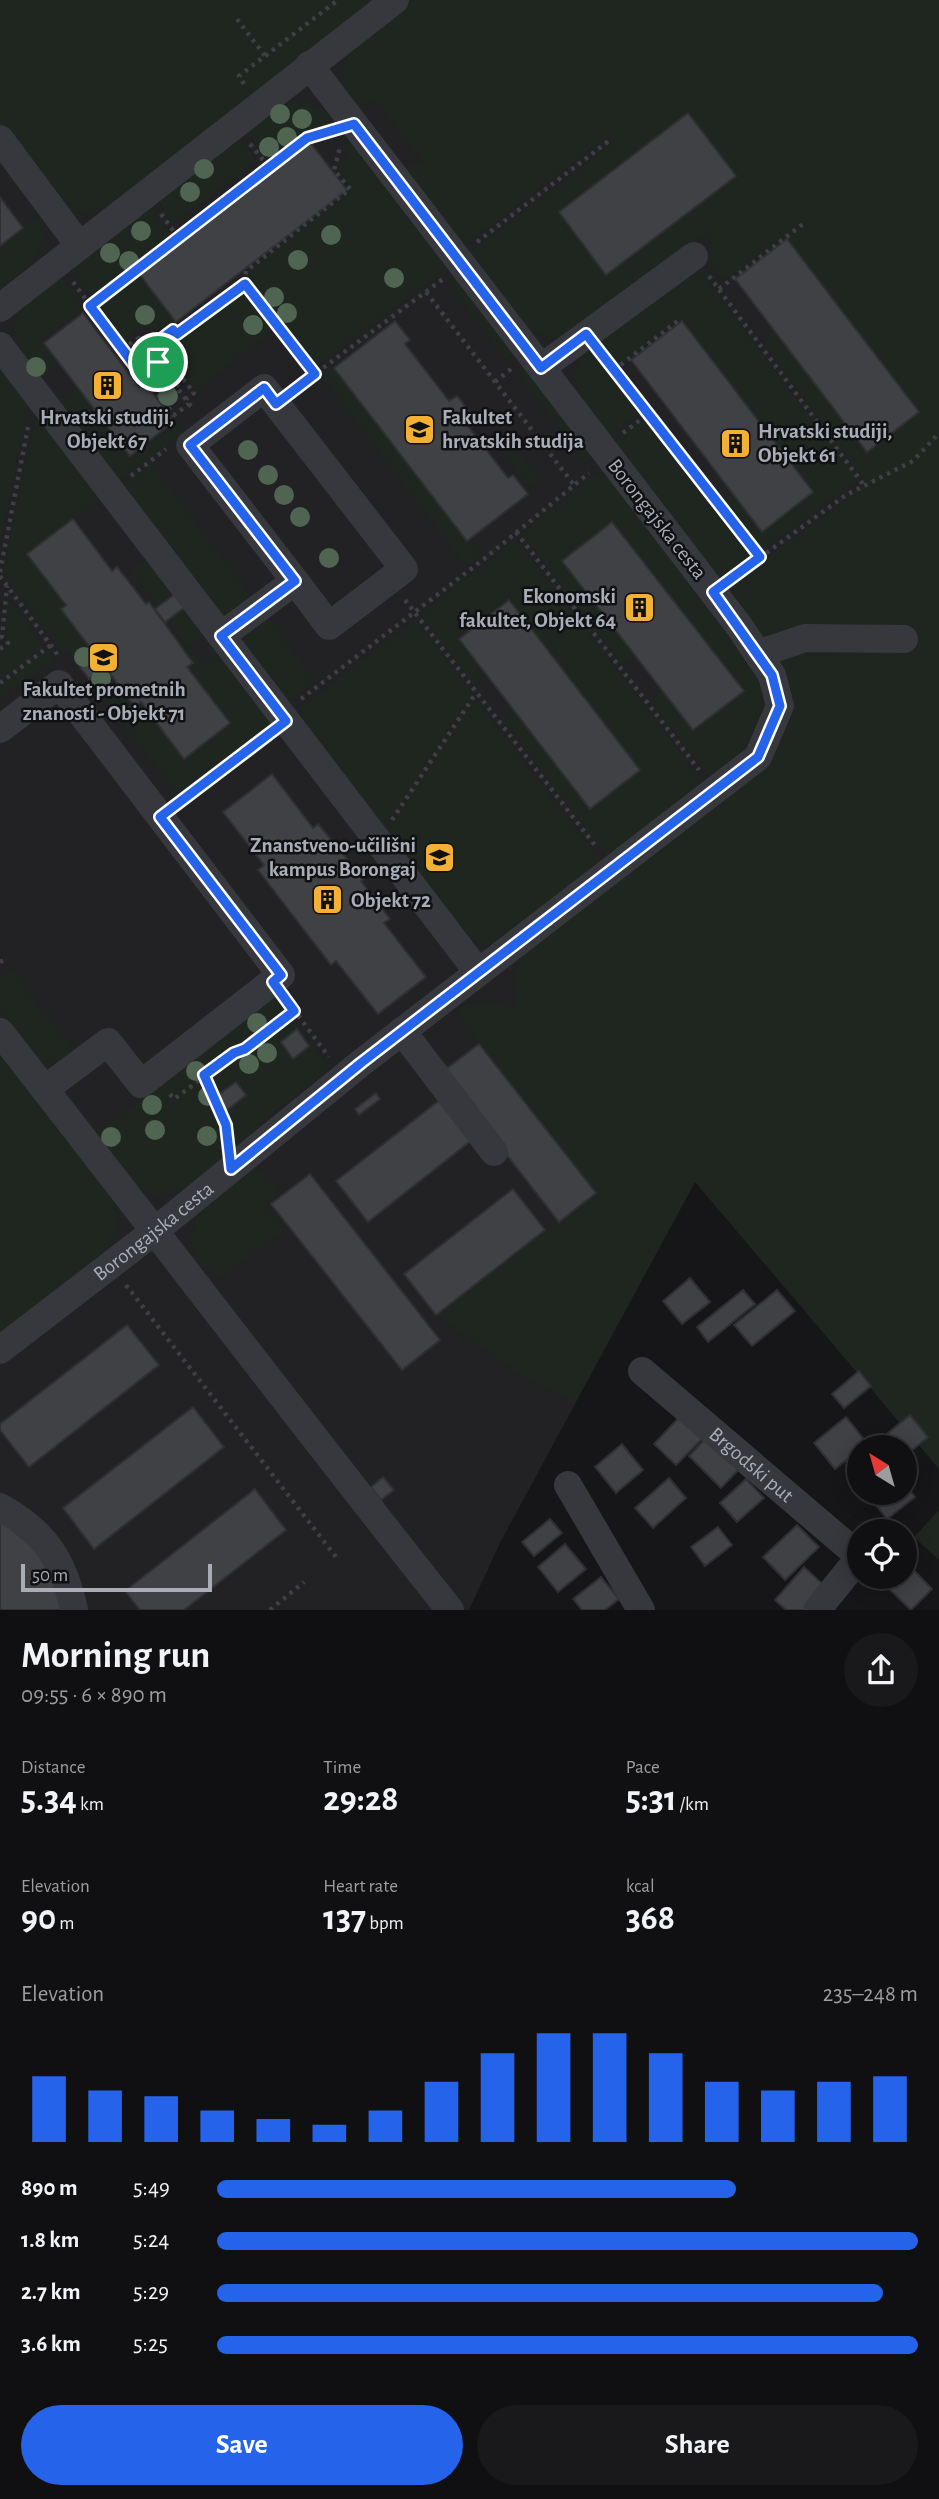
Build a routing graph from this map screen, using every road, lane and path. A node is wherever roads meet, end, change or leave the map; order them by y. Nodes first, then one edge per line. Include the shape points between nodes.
1 (338, 0) edge
2 (395, 0) edge
3 (237, 19) dead end
4 (265, 56) junction
5 (309, 65) junction
6 (259, 105) junction
7 (356, 127) junction
8 (0, 139) edge
9 (610, 140) dead end
10 (803, 224) dead end
11 (69, 254) junction
12 (694, 256) joint
13 (459, 262) junction
14 (245, 284) junction
15 (719, 289) junction
16 (426, 292) junction
17 (90, 306) junction
18 (0, 308) edge
19 (679, 320) dead end
20 (586, 334) junction
21 (0, 346) edge
22 (122, 349) junction
23 (148, 349) junction
24 (158, 362) junction
25 (541, 368) junction
26 (614, 370) junction
27 (142, 374) junction
28 (315, 374) junction
29 (36, 392) junction
30 (276, 404) junction
31 (648, 414) junction
32 (939, 433) edge
33 (621, 435) dead end
34 (172, 444) dead end
35 (594, 469) dead end
36 (863, 484) junction
37 (574, 485) junction
38 (111, 491) junction
39 (516, 532) junction
40 (760, 557) junction
41 (0, 574) edge
42 (389, 580) junction
43 (295, 581) junction
44 (7, 585) junction
45 (713, 592) junction
46 (414, 612) junction
47 (221, 636) junction
48 (904, 639) dead end
49 (51, 645) junction
50 (0, 649) edge
51 (758, 654) junction
52 (0, 683) edge
53 (59, 684) junction
54 (476, 692) junction
55 (284, 718) junction
56 (0, 729) edge
57 (714, 790) junction
58 (160, 817) junction
59 (378, 842) junction
60 (613, 869) junction
61 (6, 959) dead end
62 (0, 962) edge
63 (478, 972) junction
64 (273, 982) junction
65 (294, 1011) junction
66 (402, 1031) junction
67 (0, 1032) edge
68 (336, 1067) dead end
69 (154, 1074) junction
70 (204, 1075) junction
71 (45, 1089) junction
72 (494, 1152) dead end
73 (231, 1169) junction
74 (156, 1230) junction
75 (119, 1276) dead end
76 (0, 1350) edge
77 (642, 1371) dead end
78 (568, 1485) dead end
79 (0, 1507) edge
80 (847, 1547) edge
81 (336, 1557) dead end
82 (847, 1572) edge
83 (304, 1582) dead end
84 (74, 1610) edge
85 (270, 1610) edge
86 (450, 1610) edge
87 (641, 1610) edge
88 (817, 1610) edge

1 - 4 path
2 - 5 street
3 - 4 path
4 - 6 path via 239,76
5 - 6 street
5 - 7 street, Borongajska cesta
6 - 11 street
7 - 13 street, Borongajska cesta
7 - 14 path via 340,145 334,170 350,190 246,271
7 - 17 path via 307,138
8 - 11 street
9 - 13 path
10 - 15 path
11 - 17 path
11 - 18 street
12 - 15 path
12 - 20 street
13 - 16 path
13 - 25 street, Borongajska cesta
14 - 23 path via 177,334 173,330
14 - 28 path
15 - 36 path
16 - 28 path
16 - 37 path
17 - 22 path
19 - 26 path
20 - 25 street
20 - 26 path
21 - 29 street
22 - 23 path via 139,338
22 - 27 path
23 - 24 path
24 - 27 path
24 - 27 path via 177,388 184,380 194,393 174,415
25 - 45 street, Borongajska cesta
26 - 31 path
28 - 30 path
29 - 38 street
29 - 41 path
30 - 42 street via 404,569
30 - 43 street via 264,388 190,445
31 - 33 path
31 - 40 path
32 - 36 path via 913,461
34 - 38 path
35 - 37 path
36 - 40 path
37 - 39 path
38 - 47 street
39 - 46 path
39 - 57 path
40 - 45 path
41 - 44 path
42 - 43 street via 330,626
42 - 46 path
43 - 47 street
44 - 49 path
44 - 50 path via 2,637 8,643
45 - 51 street, Borongajska cesta
46 - 54 path
46 - 55 path
47 - 55 street
48 - 51 street via 805,638
49 - 52 path
49 - 53 path via 60,658
51 - 57 street, Borongajska cesta via 772,675 780,706 758,757
53 - 56 street
53 - 58 street
54 - 59 path
54 - 60 path
55 - 58 path
55 - 59 street
57 - 60 street, Borongajska cesta
58 - 64 street via 281,975
59 - 63 street
60 - 63 street, Borongajska cesta
61 - 62 path
63 - 66 street, Borongajska cesta
64 - 65 path
64 - 69 street
65 - 68 path
65 - 70 path
66 - 72 street
66 - 73 street, Borongajska cesta
67 - 71 street
69 - 70 path via 174,1099
69 - 71 street via 141,1084 108,1042
70 - 73 path via 226,1125
71 - 74 street
73 - 74 street, Borongajska cesta
74 - 76 street, Borongajska cesta
74 - 86 street via 341,1475
75 - 81 path
77 - 80 street, Brgodski put
78 - 87 street
79 - 84 street via 47,1544 65,1571
82 - 88 street, Brgodski put
83 - 85 path

